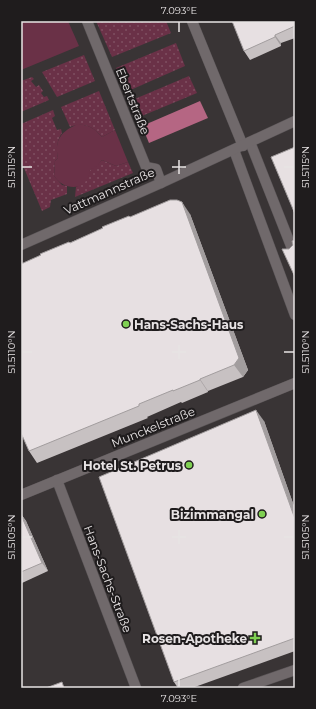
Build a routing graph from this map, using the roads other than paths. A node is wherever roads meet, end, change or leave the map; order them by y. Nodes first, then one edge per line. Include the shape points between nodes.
1 (86, 21) edge
2 (192, 21) edge
3 (295, 121) edge
4 (247, 144) junction
5 (234, 150) junction
6 (161, 183) junction
7 (21, 245) edge
8 (295, 256) edge
9 (295, 315) edge
10 (295, 383) edge
11 (57, 480) junction
12 (21, 495) edge
13 (295, 670) edge
14 (136, 688) edge
15 (243, 688) edge

1 - 6 street, Ebertstraße via 146,167 156,169
2 - 4 street
3 - 4 street, Vattmannstraße
4 - 5 street, Vattmannstraße
4 - 8 street
5 - 6 street, Vattmannstraße
5 - 9 street
6 - 7 street, Vattmannstraße
10 - 11 street, Munckelstraße
11 - 12 street, Munckelstraße
11 - 14 street, Hans-Sachs-Straße
13 - 15 street

